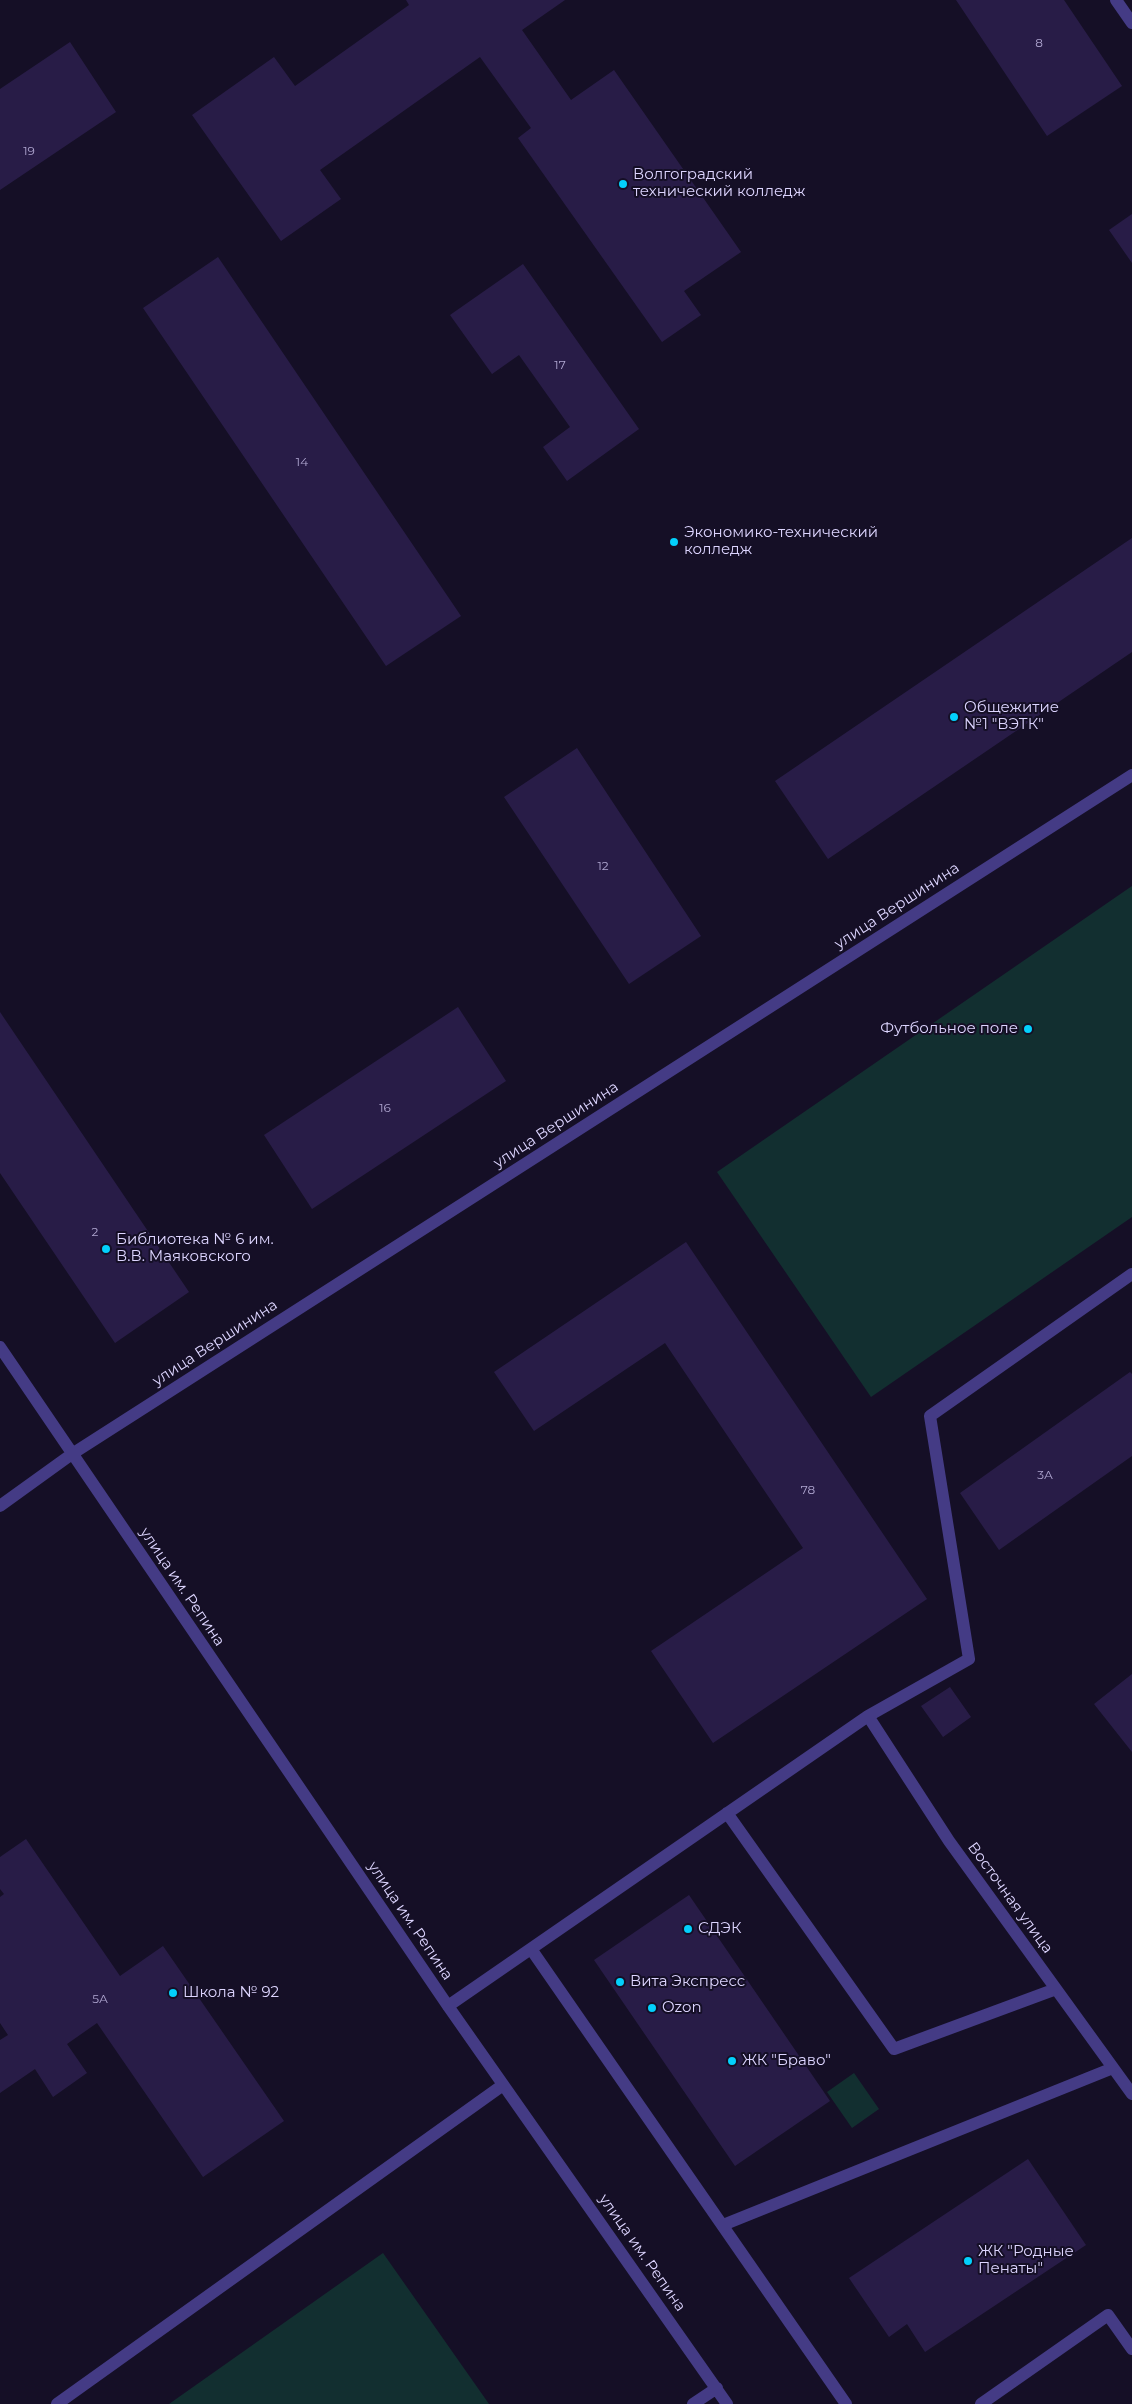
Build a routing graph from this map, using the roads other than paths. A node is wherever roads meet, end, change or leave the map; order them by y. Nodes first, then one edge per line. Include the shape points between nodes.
1 (1116, 0) edge
2 (1132, 23) edge
3 (1132, 775) edge
4 (1132, 1274) edge
5 (0, 1348) edge
6 (72, 1454) junction
7 (0, 1506) edge
8 (868, 1716) junction
9 (728, 1813) junction
10 (531, 1949) junction
11 (1056, 1989) junction
12 (448, 2006) junction
13 (1113, 2068) junction
14 (503, 2085) junction
15 (1132, 2094) edge
16 (723, 2225) junction
17 (1132, 2349) edge
18 (716, 2388) junction
19 (57, 2404) edge
20 (693, 2404) edge
21 (727, 2404) edge
22 (846, 2404) edge
23 (981, 2404) edge

1 - 2 street
3 - 6 street, улица Вершинина
4 - 8 street via 930,1416 970,1659
5 - 6 street, улица им. Репина
6 - 7 street, улица Вершинина
6 - 12 street, улица им. Репина
8 - 9 street
8 - 11 street, Восточная улица via 949,1841
9 - 10 street
9 - 11 street via 894,2050
10 - 12 street
10 - 16 street
11 - 13 street, Восточная улица
12 - 14 street, улица им. Репина
13 - 15 street, Восточная улица
13 - 16 street
14 - 18 street, улица им. Репина
14 - 19 street
16 - 22 street
17 - 23 street via 1108,2315
18 - 20 street
18 - 21 street, улица им. Репина

